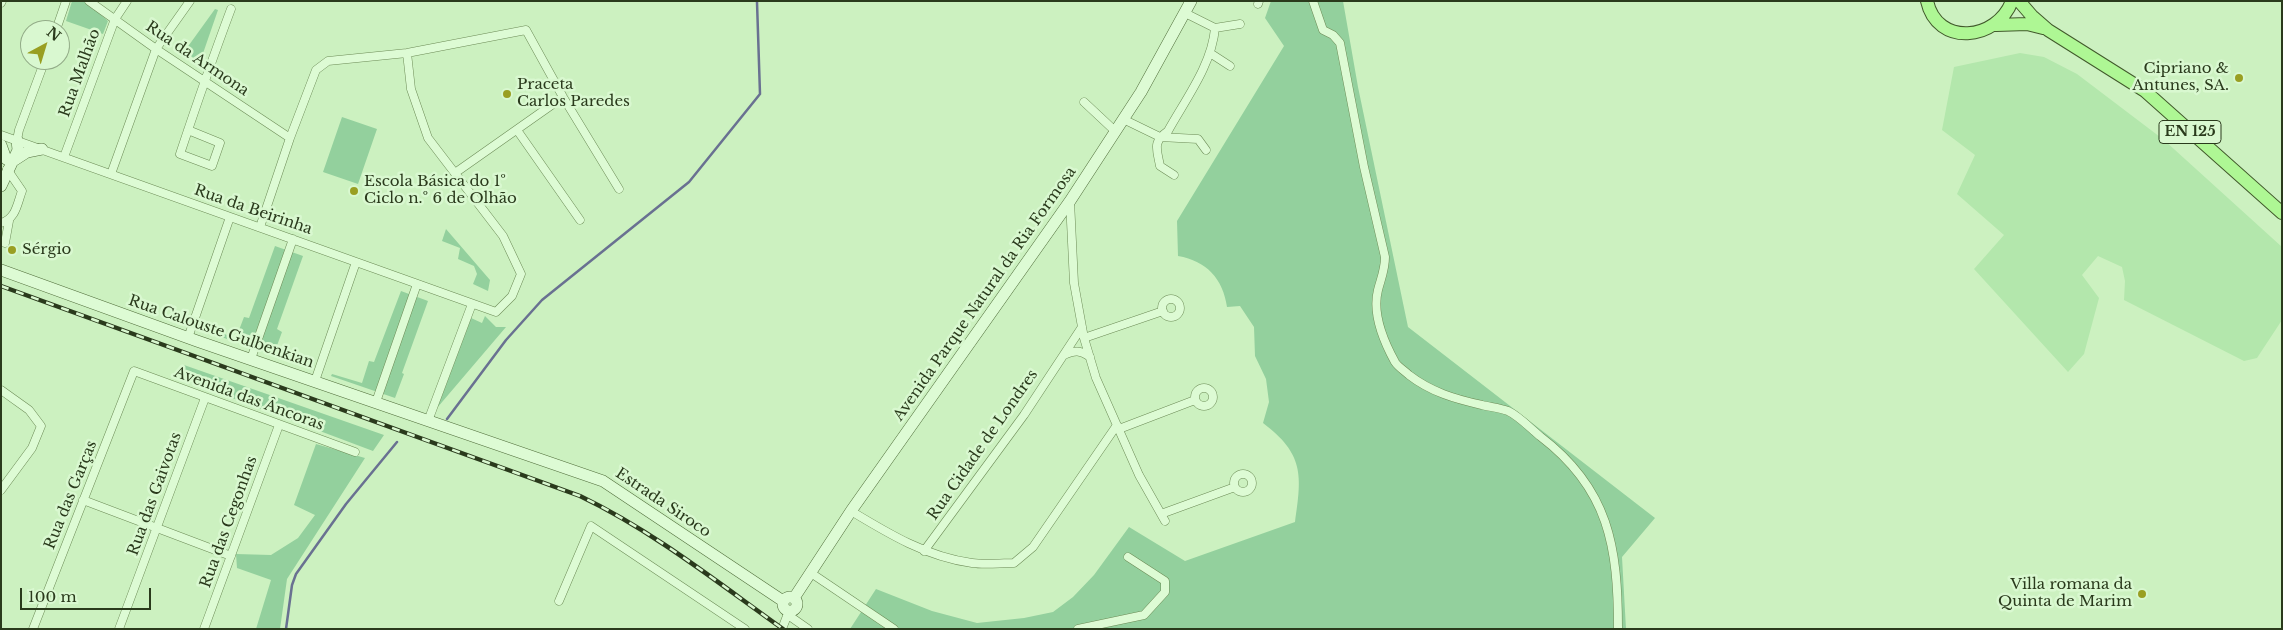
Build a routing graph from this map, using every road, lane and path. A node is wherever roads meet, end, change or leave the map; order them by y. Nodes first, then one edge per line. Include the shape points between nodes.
1 (66, 1) edge
2 (90, 1) edge
3 (127, 1) edge
4 (190, 1) edge
5 (1192, 1) edge
6 (1313, 1) edge
7 (1927, 1) edge
8 (2012, 1) edge
9 (2020, 1) edge
10 (231, 9) dead end
11 (1185, 13) junction
12 (115, 19) junction
13 (59, 20) edge
14 (1240, 24) dead end
15 (1996, 25) junction
16 (1215, 28) junction
17 (2048, 30) junction
18 (156, 49) junction
19 (407, 53) junction
20 (1210, 53) junction
21 (1230, 66) dead end
22 (40, 70) edge
23 (205, 81) junction
24 (563, 97) junction
25 (1084, 102) dead end
26 (1123, 119) junction
27 (188, 130) junction
28 (517, 130) junction
29 (1115, 131) junction
30 (1, 134) edge
31 (1160, 137) junction
32 (290, 138) junction
33 (18, 140) junction
34 (1, 145) edge
35 (42, 149) junction
36 (1206, 150) dead end
37 (64, 157) junction
38 (9, 163) junction
39 (456, 173) junction
40 (111, 174) junction
41 (1174, 175) dead end
42 (1, 186) edge
43 (619, 189) dead end
44 (1070, 201) junction
45 (2282, 213) edge
46 (230, 217) junction
47 (580, 220) dead end
48 (5, 222) edge
49 (260, 227) junction
50 (293, 239) junction
51 (6, 242) dead end
52 (356, 262) junction
53 (1, 270) edge
54 (417, 284) junction
55 (472, 304) junction
56 (1163, 311) dead end
57 (1082, 327) junction
58 (188, 338) junction
59 (1084, 338) junction
60 (1064, 355) junction
61 (1090, 357) junction
62 (251, 359) junction
63 (134, 371) joint
64 (315, 381) junction
65 (1, 390) edge
66 (206, 398) junction
67 (1195, 400) dead end
68 (376, 402) junction
69 (430, 422) junction
70 (279, 425) junction
71 (1118, 427) junction
72 (355, 452) dead end
73 (1235, 487) dead end
74 (1, 490) edge
75 (83, 500) junction
76 (851, 511) junction
77 (157, 528) junction
78 (924, 551) junction
79 (231, 556) junction
80 (1128, 557) dead end
81 (811, 573) junction
82 (789, 599) junction
83 (558, 601) dead end
84 (789, 613) junction
85 (35, 628) edge
86 (119, 629) edge
87 (204, 629) edge
88 (745, 629) edge
89 (782, 629) edge
90 (808, 629) edge
91 (894, 629) edge
92 (1078, 629) edge
93 (1618, 629) edge

1 - 13 street
2 - 12 street, Rua da Armona
3 - 12 street, Rua Malhão
4 - 18 street
5 - 11 street, Avenida Parque Natural da Ria Formosa
6 - 93 street via 1323,30 1340,43 1345,62 1385,257 1385,269 1377,291 1377,311 1383,337 1393,358 1425,387 1456,400 1508,411 1560,451 1591,488 1604,515 1613,551
7 - 15 main road via 1934,17 1957,32 1970,34
8 - 15 main road via 2005,17
9 - 17 main road, EN 125
10 - 23 street
11 - 16 street
11 - 26 street, Avenida Parque Natural da Ria Formosa
12 - 18 street, Rua da Armona
12 - 37 street, Rua Malhão
14 - 16 street
15 - 17 main road, EN 125 via 2027,24
16 - 20 street
17 - 45 main road, EN 125 via 2144,92
18 - 23 street, Rua da Armona
18 - 40 street
19 - 24 street via 526,30
19 - 32 street via 328,61 316,70
19 - 39 street via 411,89 428,138
20 - 21 street
20 - 31 street via 1168,131
22 - 33 street
23 - 27 street
23 - 32 street, Rua da Armona
24 - 28 street
24 - 43 street
25 - 29 street
26 - 29 street, Avenida Parque Natural da Ria Formosa
26 - 31 street
27 - 27 street via 180,154 212,166 220,144
28 - 39 street
28 - 47 street
29 - 44 street, Avenida Parque Natural da Ria Formosa
30 - 33 street, Rua da Beirinha
31 - 36 street via 1198,138
31 - 41 street via 1156,143 1160,166
32 - 49 street
33 - 35 street, Rua da Beirinha
33 - 38 street via 18,150
34 - 38 street
35 - 37 street, Rua da Beirinha
35 - 38 street via 27,152
37 - 40 street, Rua da Beirinha
38 - 42 street
38 - 48 street via 22,191 15,213
39 - 55 street, Rua da Beirinha via 503,236 521,274 512,296 496,312
40 - 46 street, Rua da Beirinha
44 - 57 street via 1074,283
44 - 76 street, Avenida Parque Natural da Ria Formosa
46 - 49 street, Rua da Beirinha
46 - 58 street
48 - 51 street
49 - 50 street, Rua da Beirinha
50 - 52 street, Rua da Beirinha
50 - 62 street
52 - 54 street, Rua da Beirinha
52 - 64 street
53 - 58 street, Rua Calouste Gulbenkian
54 - 55 street, Rua da Beirinha
54 - 68 street
55 - 69 street
56 - 59 street
57 - 59 street
57 - 60 street, Rua Cidade de Londres
58 - 62 street, Rua Calouste Gulbenkian
59 - 61 street
60 - 61 street via 1081,351
60 - 78 street, Rua Cidade de Londres
61 - 71 street
62 - 64 street, Rua Calouste Gulbenkian
63 - 66 street, Avenida das Âncoras
63 - 75 street, Rua das Garças
64 - 68 street, Rua Calouste Gulbenkian
65 - 74 street via 29,410 41,426 32,448
66 - 70 street, Avenida das Âncoras
66 - 77 street, Rua das Gaivotas
67 - 71 street
68 - 69 street, Rua Calouste Gulbenkian
69 - 82 street, Estrada Siroco via 603,481
70 - 72 street, Avenida das Âncoras
70 - 79 street, Rua das Cegonhas
71 - 73 street via 1163,518
71 - 78 street via 1033,547 1014,563 972,563
75 - 77 street
75 - 85 street, Rua das Garças
76 - 78 street
76 - 81 street, Avenida Parque Natural da Ria Formosa
77 - 79 street
77 - 86 street, Rua das Gaivotas
79 - 87 street, Rua das Cegonhas
80 - 92 street via 1165,581 1165,592 1144,616
81 - 82 street, Avenida Parque Natural da Ria Formosa
81 - 91 street
82 - 84 street via 782,606
83 - 88 street via 591,526
84 - 89 street
84 - 90 street

